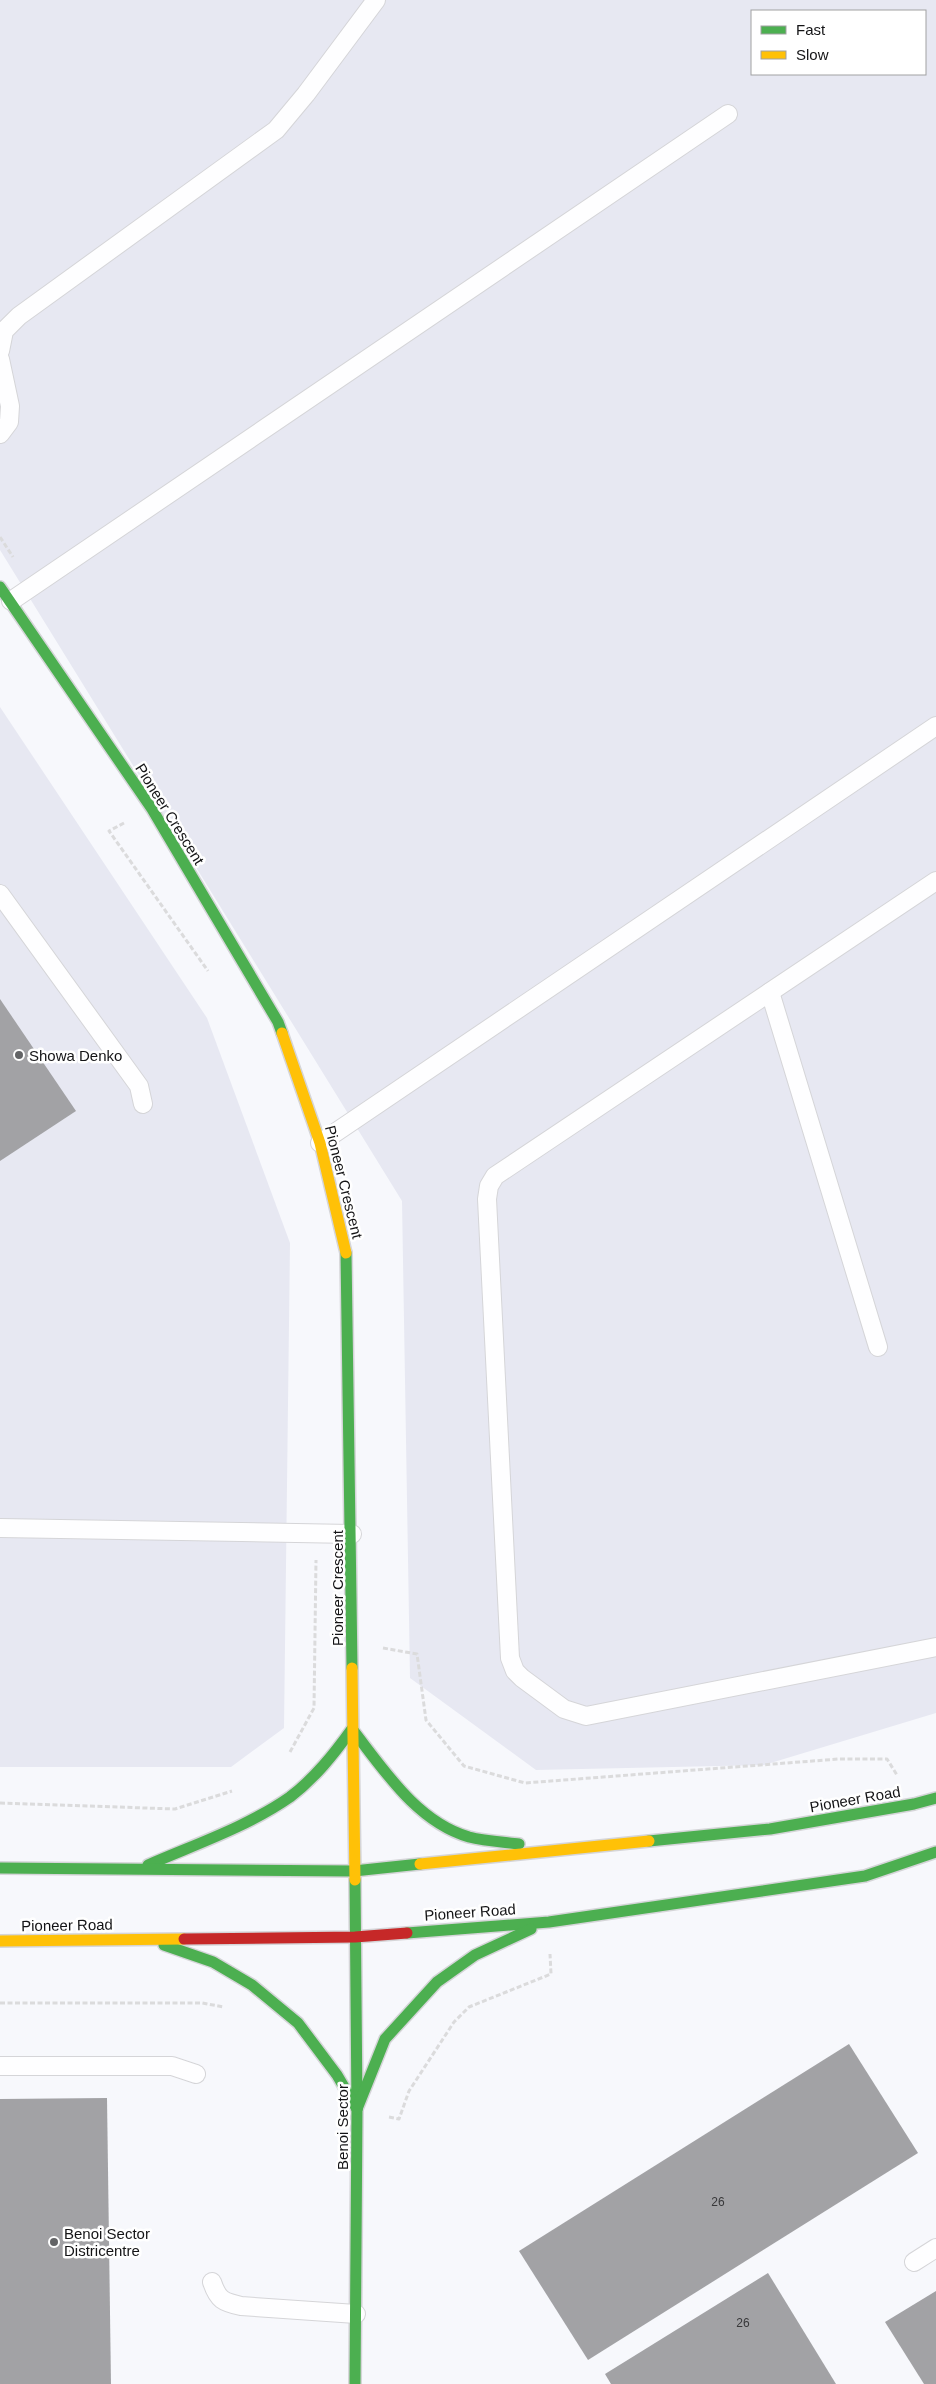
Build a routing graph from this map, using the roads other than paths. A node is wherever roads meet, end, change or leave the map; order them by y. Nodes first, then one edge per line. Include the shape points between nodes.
1 (376, 0) edge
2 (728, 114) dead end
3 (0, 351) edge
4 (0, 359) edge
5 (0, 434) edge
6 (0, 587) edge
7 (10, 601) junction
8 (936, 726) edge
9 (936, 881) edge
10 (0, 894) edge
11 (770, 992) junction
12 (143, 1104) dead end
13 (320, 1143) junction
14 (878, 1347) dead end
15 (0, 1528) edge
16 (352, 1534) junction
17 (936, 1647) edge
18 (352, 1729) junction
19 (936, 1798) edge
20 (580, 1848) junction
21 (936, 1852) edge
22 (0, 1868) edge
23 (140, 1868) junction
24 (354, 1870) junction
25 (549, 1922) junction
26 (355, 1936) junction
27 (144, 1938) junction
28 (0, 1941) edge
29 (0, 2066) edge
30 (196, 2074) dead end
31 (357, 2109) junction
32 (936, 2248) edge
33 (914, 2262) dead end
34 (212, 2282) dead end
35 (356, 2314) junction
36 (355, 2384) edge

1 - 3 lane via 276,130 19,316 4,331
2 - 7 lane
4 - 5 lane via 10,406 9,422
6 - 7 main road, Pioneer Crescent
7 - 13 main road, Pioneer Crescent via 152,809 278,1022
8 - 13 lane
9 - 11 lane
10 - 12 lane via 139,1086
11 - 14 lane
11 - 17 lane via 495,1176 489,1186 487,1199 510,1658 514,1671 522,1678 564,1709 586,1716
13 - 16 main road, Pioneer Crescent via 348,1260
15 - 16 lane
16 - 18 main road, Pioneer Crescent
18 - 20 main road via 387,1774 430,1819 470,1837
18 - 23 main road via 304,1785 270,1810
18 - 24 main road, Pioneer Crescent
19 - 20 main road, Pioneer Road via 770,1829
20 - 24 main road, Pioneer Road
21 - 25 main road, Pioneer Road via 865,1876
22 - 23 main road, Pioneer Road
23 - 24 main road, Pioneer Road
24 - 26 main road, Benoi Sector
25 - 26 main road, Pioneer Road
25 - 31 main road via 475,1955 437,1982 385,2039
26 - 27 main road, Pioneer Road
26 - 31 main road, Benoi Sector
27 - 28 main road, Pioneer Road
27 - 31 main road via 214,1962 252,1984 298,2022 337,2075
29 - 30 lane via 172,2066
31 - 35 main road, Benoi Sector
32 - 33 lane
34 - 35 lane via 217,2296 234,2305
35 - 36 main road, Benoi Sector

